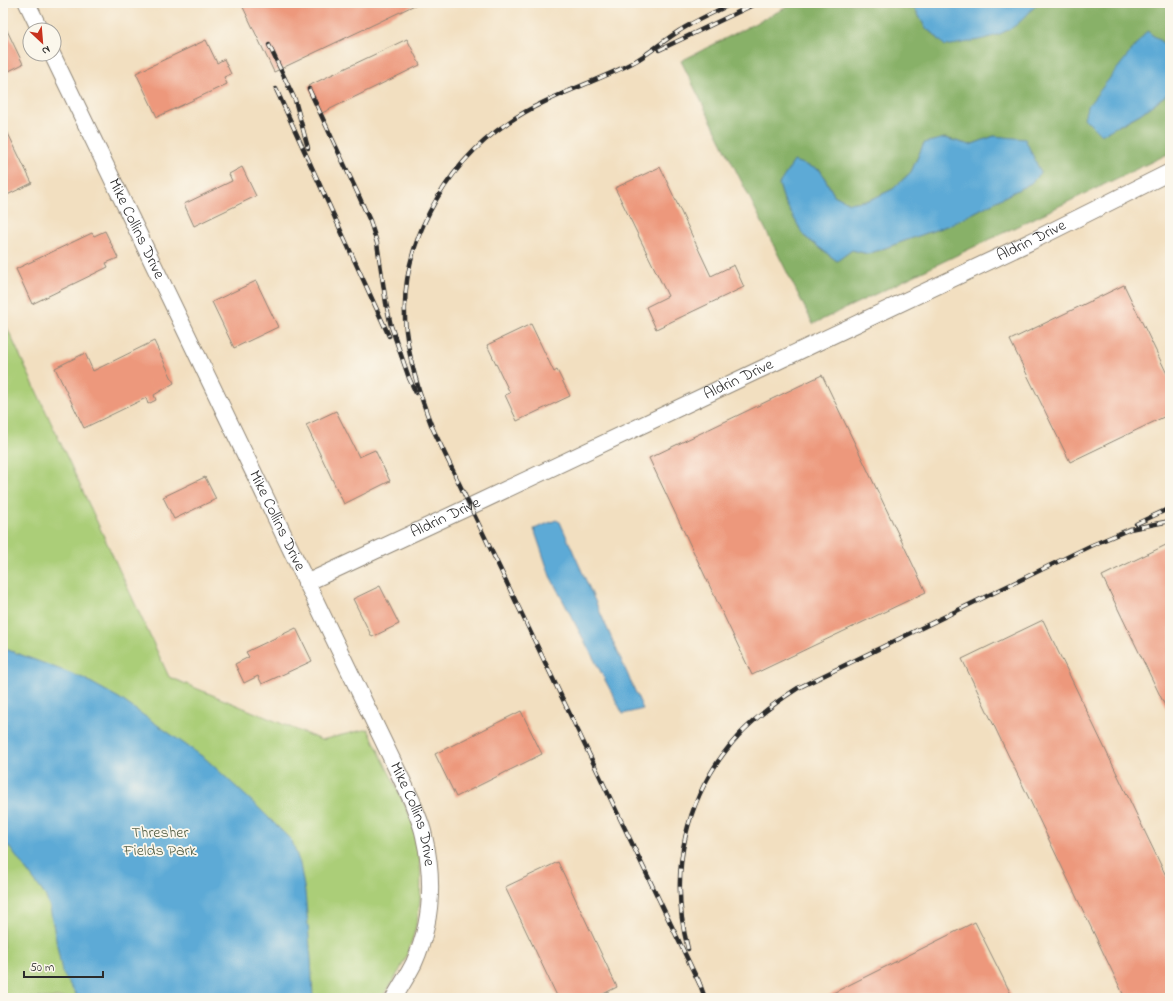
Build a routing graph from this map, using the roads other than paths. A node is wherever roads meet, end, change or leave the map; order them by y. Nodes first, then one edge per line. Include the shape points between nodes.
1 (27, 3) edge
2 (36, 22) edge
3 (56, 62) edge
4 (1170, 172) edge
5 (306, 583) junction
6 (394, 998) edge

1 - 2 street
3 - 5 street, Mike Collins Drive
4 - 5 street, Aldrin Drive via 995,258
5 - 6 street, Mike Collins Drive via 412,801 424,835 430,868 430,899 425,932 414,963

